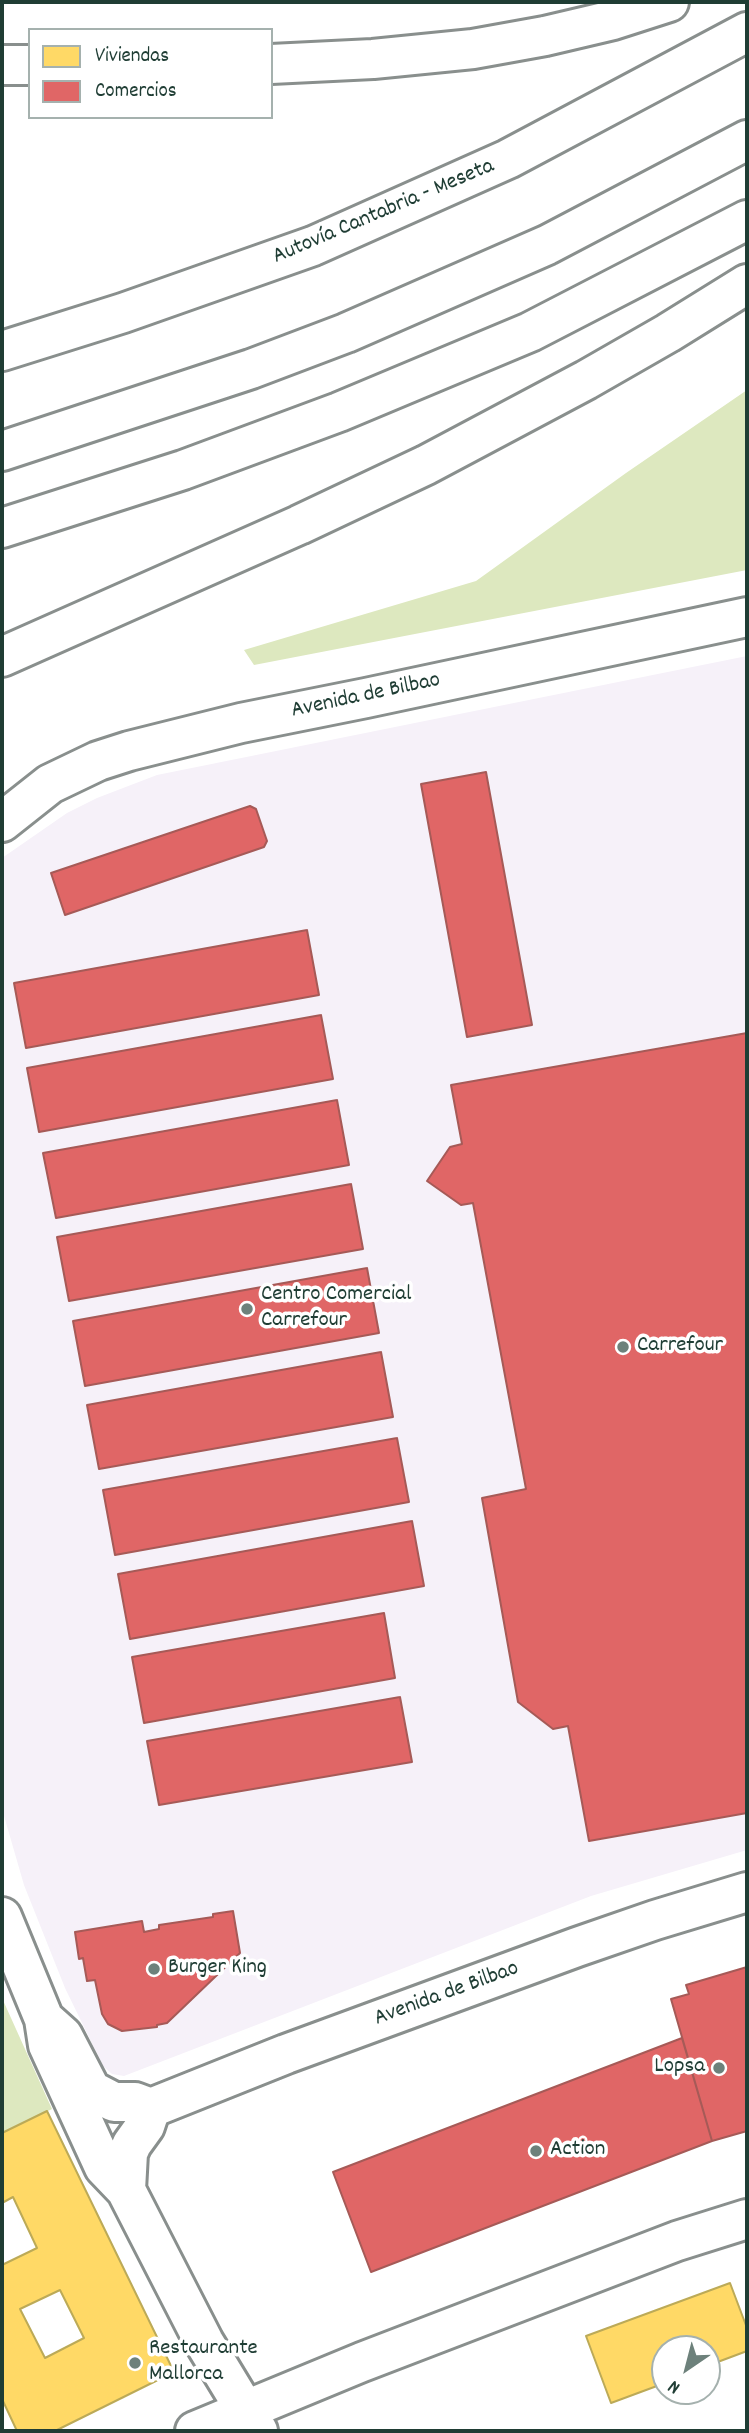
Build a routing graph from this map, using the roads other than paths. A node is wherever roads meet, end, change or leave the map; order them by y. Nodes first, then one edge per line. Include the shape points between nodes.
1 (669, 2) edge
2 (747, 32) edge
3 (273, 64) edge
4 (2, 65) edge
5 (28, 65) edge
6 (747, 140) edge
7 (747, 220) edge
8 (747, 284) edge
9 (2, 351) edge
10 (2, 451) edge
11 (2, 528) edge
12 (747, 617) edge
13 (2, 657) edge
14 (2, 822) edge
15 (747, 1892) edge
16 (2, 1917) edge
17 (44, 2019) junction
18 (151, 2108) junction
19 (126, 2190) junction
20 (747, 2219) edge
21 (252, 2420) edge
22 (195, 2431) edge

1 - 3 main road via 559,33 473,49 373,60
2 - 9 main road, Autovía Cantabria - Meseta via 508,159 313,247
4 - 5 main road
6 - 10 main road via 547,245 358,327 251,369
7 - 11 main road via 530,331 339,412 183,470
8 - 13 main road via 609,367 437,460
12 - 14 main road, Avenida de Bilbao via 153,744 71,773 31,797
15 - 18 main road, Avenida de Bilbao via 577,1947
16 - 17 main road
17 - 18 main road via 64,2036 91,2090 114,2102
17 - 19 main road via 48,2045 104,2167
18 - 19 main road via 128,2153
19 - 21 main road via 204,2342
20 - 21 main road via 677,2241
21 - 22 main road

